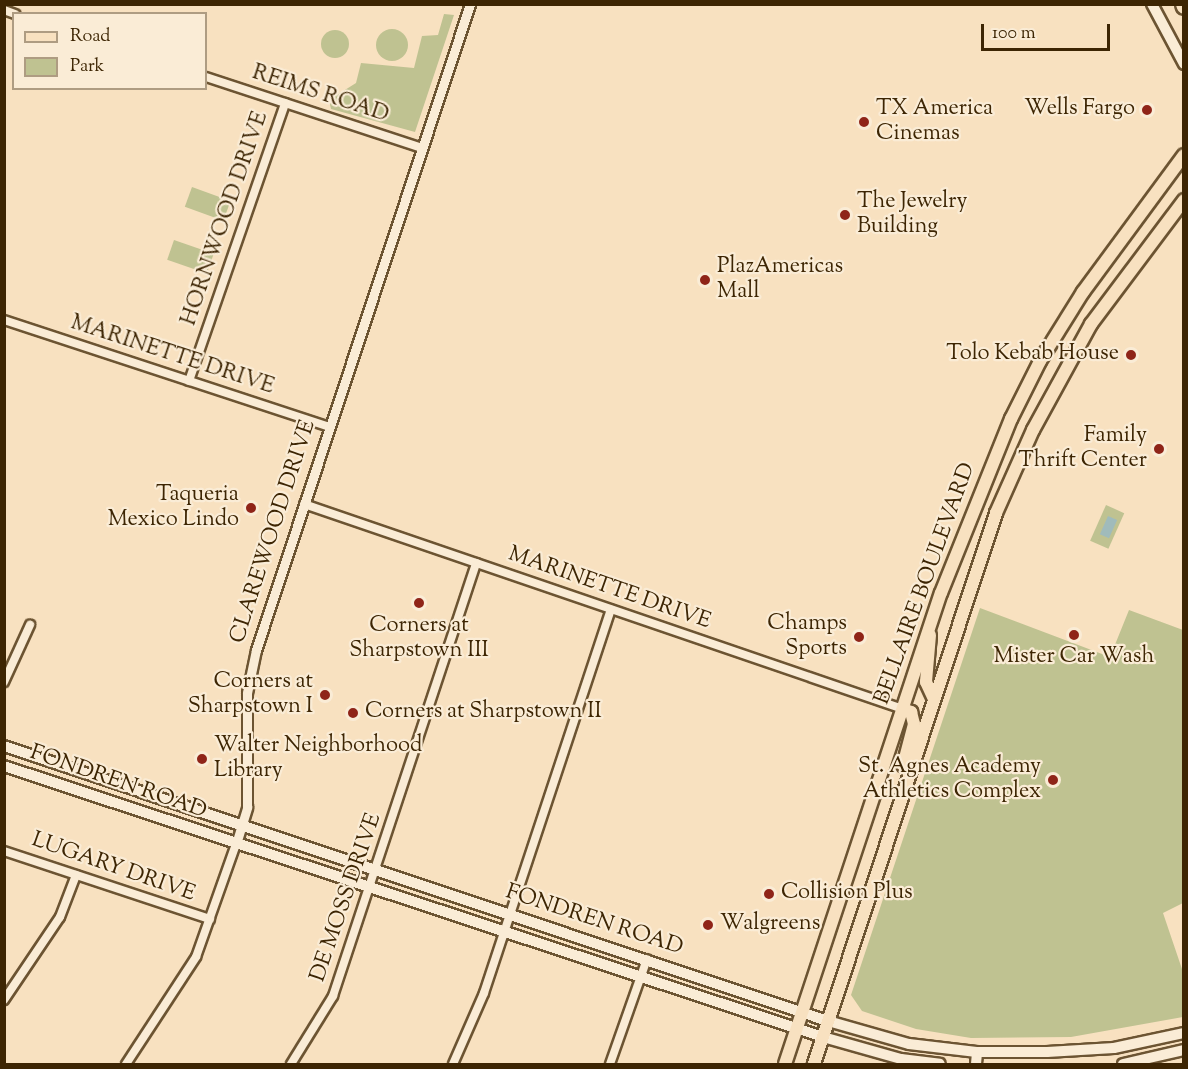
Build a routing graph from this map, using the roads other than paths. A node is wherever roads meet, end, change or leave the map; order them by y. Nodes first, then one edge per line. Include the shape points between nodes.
1 (470, 4) edge
2 (1152, 4) edge
3 (1184, 64) edge
4 (207, 77) edge
5 (285, 103) junction
6 (422, 148) junction
7 (1184, 155) edge
8 (1184, 200) edge
9 (4, 320) edge
10 (189, 381) junction
11 (329, 428) junction
12 (304, 504) junction
13 (476, 563) junction
14 (611, 609) junction
15 (30, 625) dead end
16 (928, 632) junction
17 (4, 682) edge
18 (934, 699) junction
19 (903, 709) junction
20 (4, 746) edge
21 (4, 766) edge
22 (901, 800) junction
23 (242, 827) junction
24 (236, 844) junction
25 (4, 851) edge
26 (375, 870) junction
27 (76, 875) junction
28 (370, 886) junction
29 (510, 914) junction
30 (210, 920) junction
31 (505, 930) junction
32 (647, 959) junction
33 (640, 975) junction
34 (4, 1000) edge
35 (802, 1012) junction
36 (828, 1021) junction
37 (797, 1027) junction
38 (1184, 1033) edge
39 (823, 1037) junction
40 (1184, 1050) edge
41 (977, 1052) junction
42 (126, 1065) edge
43 (291, 1065) edge
44 (453, 1065) edge
45 (610, 1065) edge
46 (785, 1065) edge
47 (814, 1065) edge
48 (940, 1065) edge
49 (976, 1065) edge
50 (1123, 1065) edge

1 - 6 street, CLAREWOOD DRIVE
2 - 3 main road
4 - 5 street, REIMS ROAD
5 - 6 street, REIMS ROAD
5 - 10 street, HORNWOOD DRIVE
6 - 11 street, CLAREWOOD DRIVE
7 - 16 main road, BELLAIRE BOULEVARD via 1094,276 1040,361 979,492
8 - 18 main road, BELLAIRE BOULEVARD via 1091,324 1033,430 996,513
9 - 10 street, MARINETTE DRIVE
10 - 11 street, MARINETTE DRIVE
11 - 12 street, CLAREWOOD DRIVE
12 - 13 street, MARINETTE DRIVE
12 - 23 street, CLAREWOOD DRIVE via 250,672 246,720 250,783
13 - 14 street, MARINETTE DRIVE
13 - 26 street, DE MOSS DRIVE
14 - 19 street, MARINETTE DRIVE
14 - 29 street
15 - 17 street
16 - 18 main road via 932,648 926,682
16 - 19 main road, BELLAIRE BOULEVARD
18 - 22 main road, BELLAIRE BOULEVARD
19 - 22 main road via 911,712 914,724 900,776
19 - 35 main road, BELLAIRE BOULEVARD
20 - 23 main road, FONDREN ROAD
21 - 24 main road, FONDREN ROAD
22 - 36 main road, BELLAIRE BOULEVARD
23 - 24 street, CLAREWOOD DRIVE
23 - 26 main road, FONDREN ROAD
24 - 28 main road, FONDREN ROAD
24 - 30 street, CLAREWOOD DRIVE
25 - 27 street, LUGARY DRIVE
26 - 28 street, DE MOSS DRIVE
26 - 29 main road, FONDREN ROAD
27 - 30 street, LUGARY DRIVE
27 - 34 street via 60,917
28 - 31 main road, FONDREN ROAD
28 - 43 street, DE MOSS DRIVE via 333,996
29 - 31 street
29 - 32 main road, FONDREN ROAD
30 - 42 street, CLAREWOOD DRIVE via 187,975
31 - 33 main road, FONDREN ROAD
31 - 44 street via 477,1012
32 - 33 street
32 - 35 main road, FONDREN ROAD
33 - 37 main road, FONDREN ROAD
33 - 45 street
35 - 36 main road, FONDREN ROAD
35 - 37 main road, BELLAIRE BOULEVARD
36 - 39 main road, BELLAIRE BOULEVARD
36 - 41 main road, FONDREN ROAD via 909,1044
37 - 39 main road, FONDREN ROAD
37 - 46 main road, BELLAIRE BOULEVARD
38 - 41 main road, FONDREN ROAD via 1114,1048
39 - 47 main road, BELLAIRE BOULEVARD
39 - 48 main road, FONDREN ROAD via 901,1059
40 - 50 main road
41 - 49 main road

